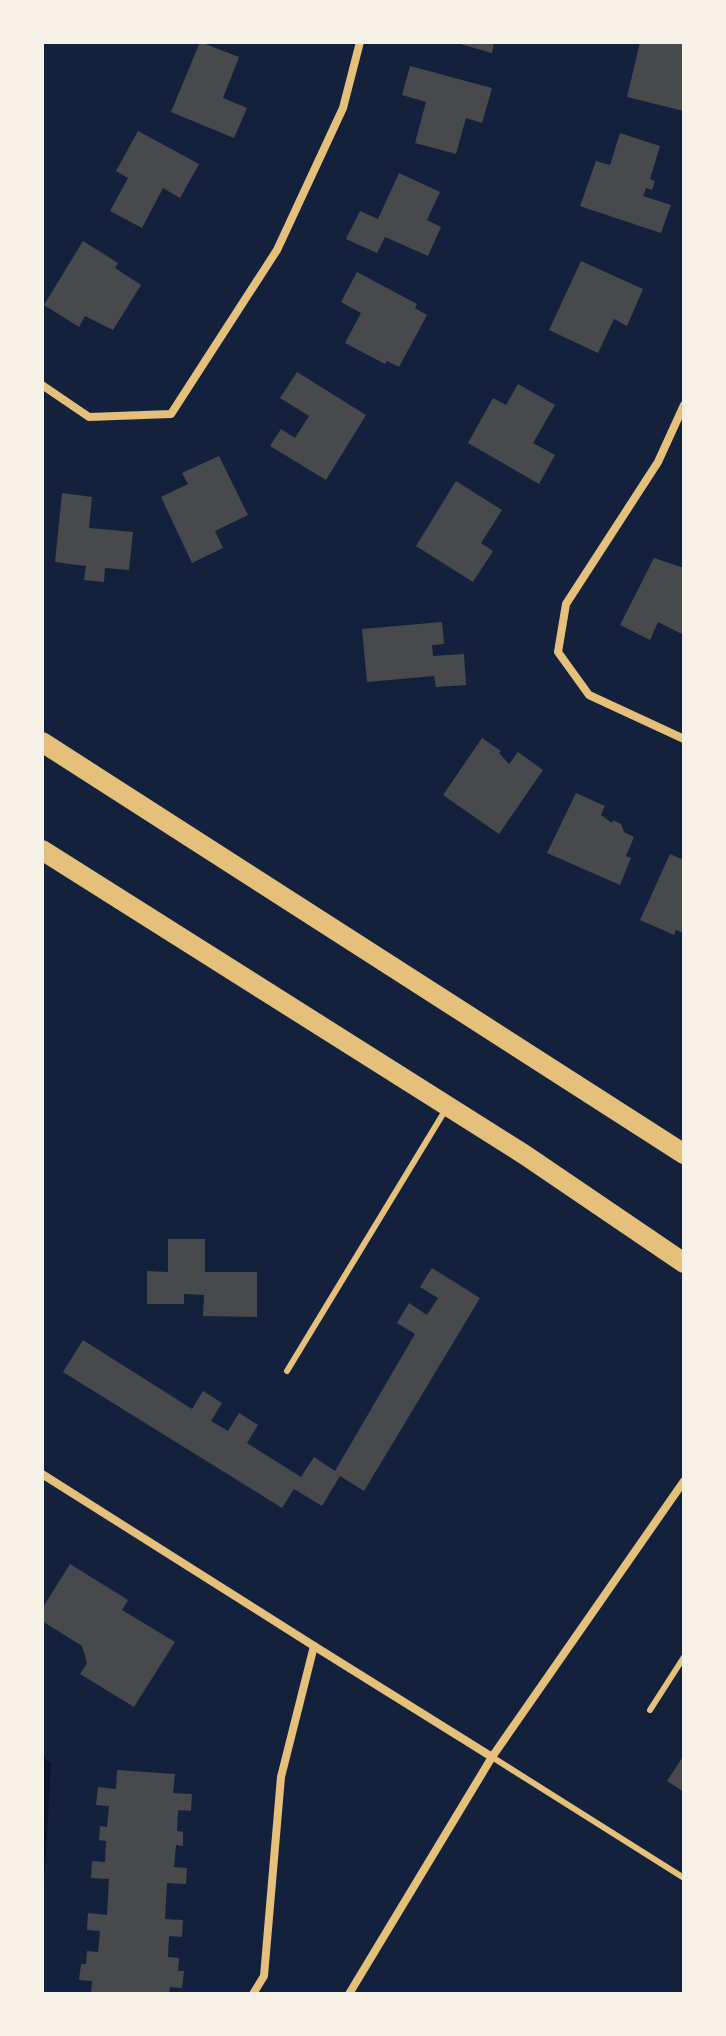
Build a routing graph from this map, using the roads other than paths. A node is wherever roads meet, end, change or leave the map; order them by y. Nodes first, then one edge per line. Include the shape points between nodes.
1 (360, 42) edge
2 (42, 385) edge
3 (684, 405) edge
4 (684, 739) edge
5 (42, 742) edge
6 (42, 850) edge
7 (448, 1106) junction
8 (684, 1154) edge
9 (684, 1263) edge
10 (287, 1371) dead end
11 (42, 1474) edge
12 (684, 1481) edge
13 (314, 1646) junction
14 (684, 1657) edge
15 (650, 1710) dead end
16 (492, 1757) junction
17 (684, 1878) edge
18 (253, 1994) edge
19 (349, 1994) edge

1 - 2 street via 343,108 277,250 171,414 89,417
3 - 4 street via 658,462 566,604 558,652 589,695
5 - 8 main road
6 - 7 main road
7 - 9 main road
7 - 10 lane
11 - 13 street
12 - 16 street
13 - 16 street
13 - 18 street via 281,1777 264,1976
14 - 15 lane
16 - 17 lane
16 - 19 street

